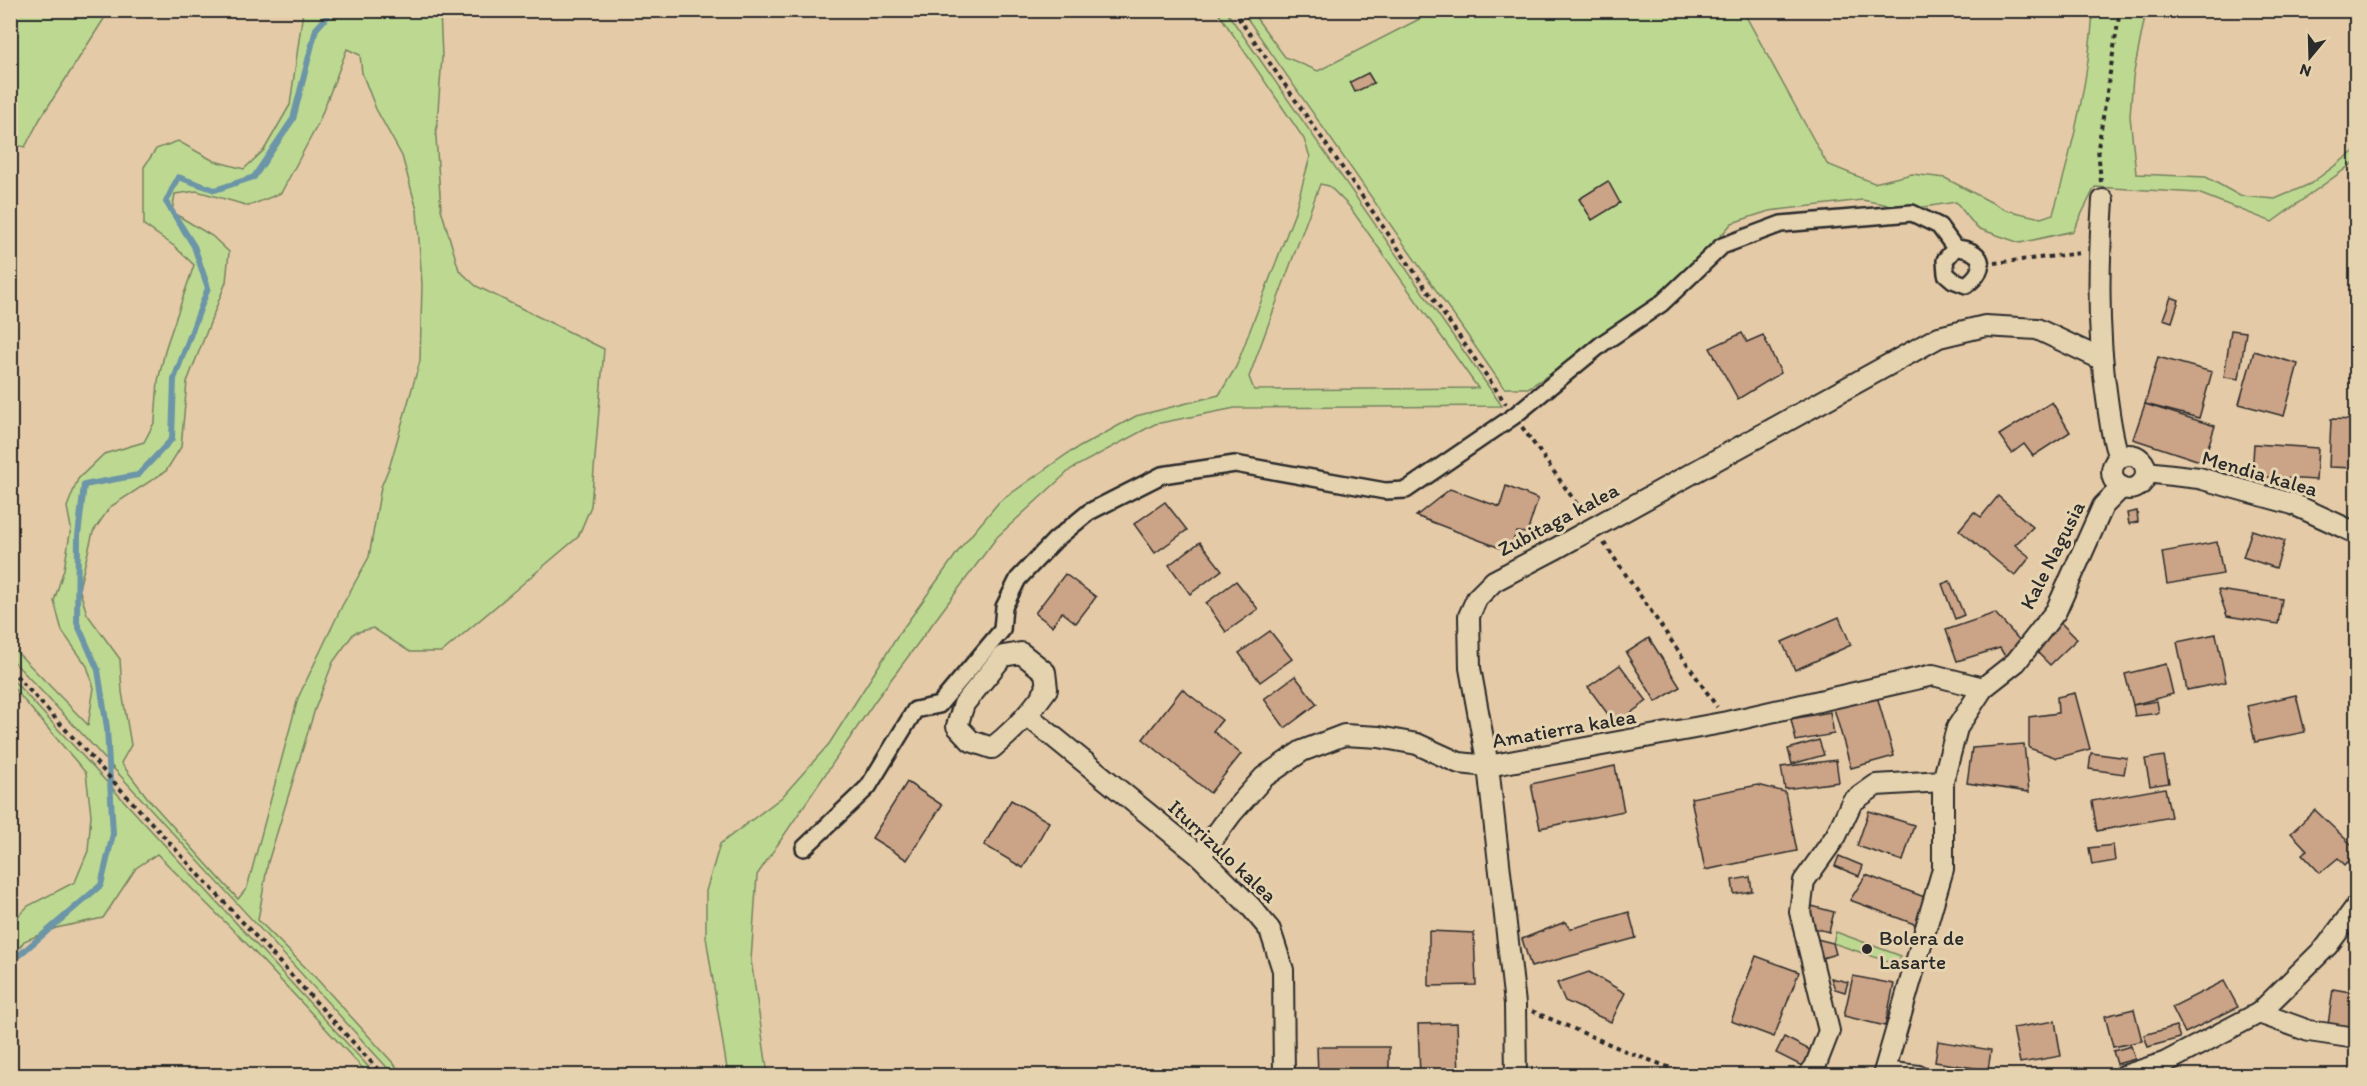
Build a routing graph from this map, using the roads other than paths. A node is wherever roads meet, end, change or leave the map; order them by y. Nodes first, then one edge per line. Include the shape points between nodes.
1 (2103, 200) road end
2 (1955, 248) junction
3 (2101, 359) junction
4 (2120, 458) junction
5 (2146, 472) junction
6 (2122, 488) junction
7 (2356, 533) edge
8 (1983, 688) junction
9 (1028, 716) junction
10 (1488, 766) junction
11 (1943, 781) junction
12 (804, 848) dead end
13 (1200, 856) junction
14 (2356, 907) edge
15 (2259, 1013) junction
16 (2356, 1038) edge
17 (2164, 1069) edge
18 (1883, 1074) edge
19 (1284, 1076) edge
20 (1516, 1076) edge
21 (1808, 1076) edge
22 (1918, 1076) edge
23 (2124, 1076) edge

1 - 3 street via 2099,251
2 - 2 street via 1968,249 1979,256 1982,265 1966,285 1946,274 1945,260
2 - 12 street via 1939,226 1912,213 1781,224 1722,246 1661,304 1603,342 1514,416 1406,490 1385,491 1235,464 1162,475 1089,512 1018,579 1004,607 1002,630 939,705 915,710 868,787
3 - 4 street via 2113,444
3 - 10 street, Zubitaga kalea via 2037,330 1985,326 1939,337 1494,581 1477,598 1469,616 1470,668
4 - 5 street via 2137,457
4 - 6 street via 2112,473
5 - 6 street via 2139,486
5 - 7 street, Mendia kalea via 2199,478 2293,504
6 - 8 street, Kale Nagusia via 2103,506 2056,611 2016,662
8 - 10 street, Amatierra kalea via 1934,675 1728,722
8 - 11 street, Kale Nagusia via 1957,728
9 - 9 street via 1047,689 1045,672 1021,652 1003,656 964,704 957,726 971,741 992,748
9 - 13 street, Iturrizulo kalea
10 - 13 street, Amatierra kalea via 1459,763 1417,744 1344,735 1302,751 1264,777
10 - 20 street, Zubitaga kalea via 1515,1004
11 - 18 street, Kale Nagusia via 1943,869
11 - 21 street via 1876,785 1852,802 1836,836 1804,881 1800,912 1829,1031
13 - 19 street, Iturrizulo kalea via 1270,930 1283,970
14 - 15 street via 2326,946
15 - 16 street via 2309,1031
15 - 17 street
17 - 23 street
18 - 22 street

